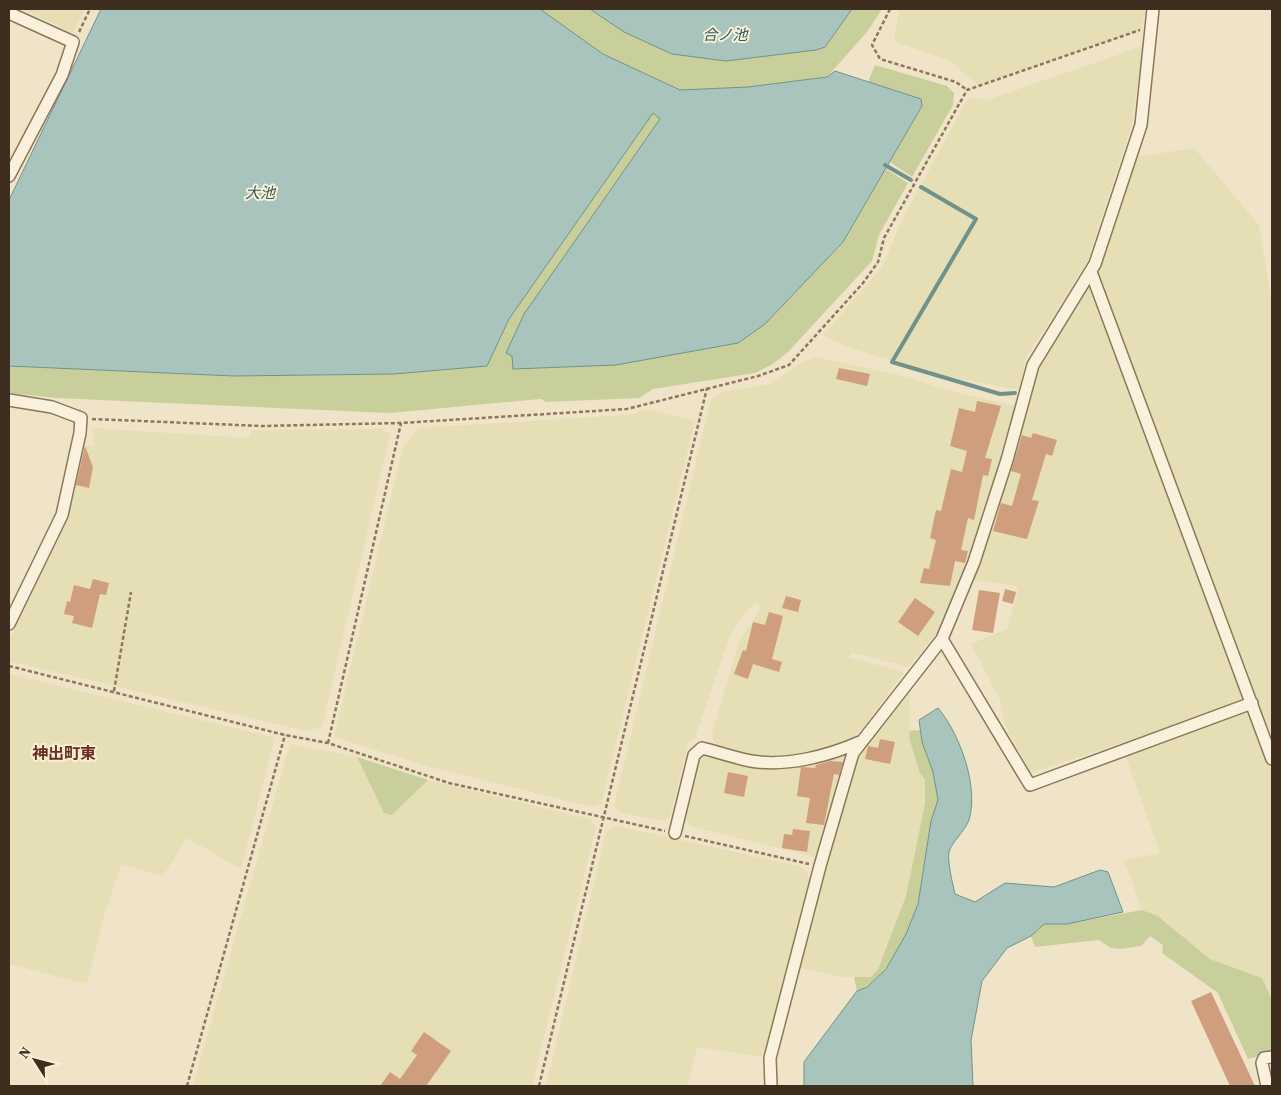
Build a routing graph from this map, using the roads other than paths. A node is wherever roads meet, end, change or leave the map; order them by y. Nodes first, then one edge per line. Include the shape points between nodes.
1 (1153, 9) edge
2 (9, 13) edge
3 (9, 176) edge
4 (1090, 272) junction
5 (9, 400) edge
6 (9, 624) edge
7 (942, 639) junction
8 (1252, 703) junction
9 (861, 742) junction
10 (1272, 759) edge
11 (675, 833) road end
12 (1272, 1057) edge
13 (771, 1086) edge
14 (1267, 1086) edge

1 - 4 street via 1141,125
2 - 3 street via 73,42 62,75
4 - 7 street via 1032,365 1007,460 974,562
4 - 8 street
5 - 6 street via 52,408 81,418 62,515
7 - 8 street via 1030,785
7 - 9 street
8 - 10 street
9 - 11 street via 796,760 752,761 702,748 694,755
9 - 13 street via 853,753 820,866 770,1058
12 - 14 street via 1264,1058 1262,1063

